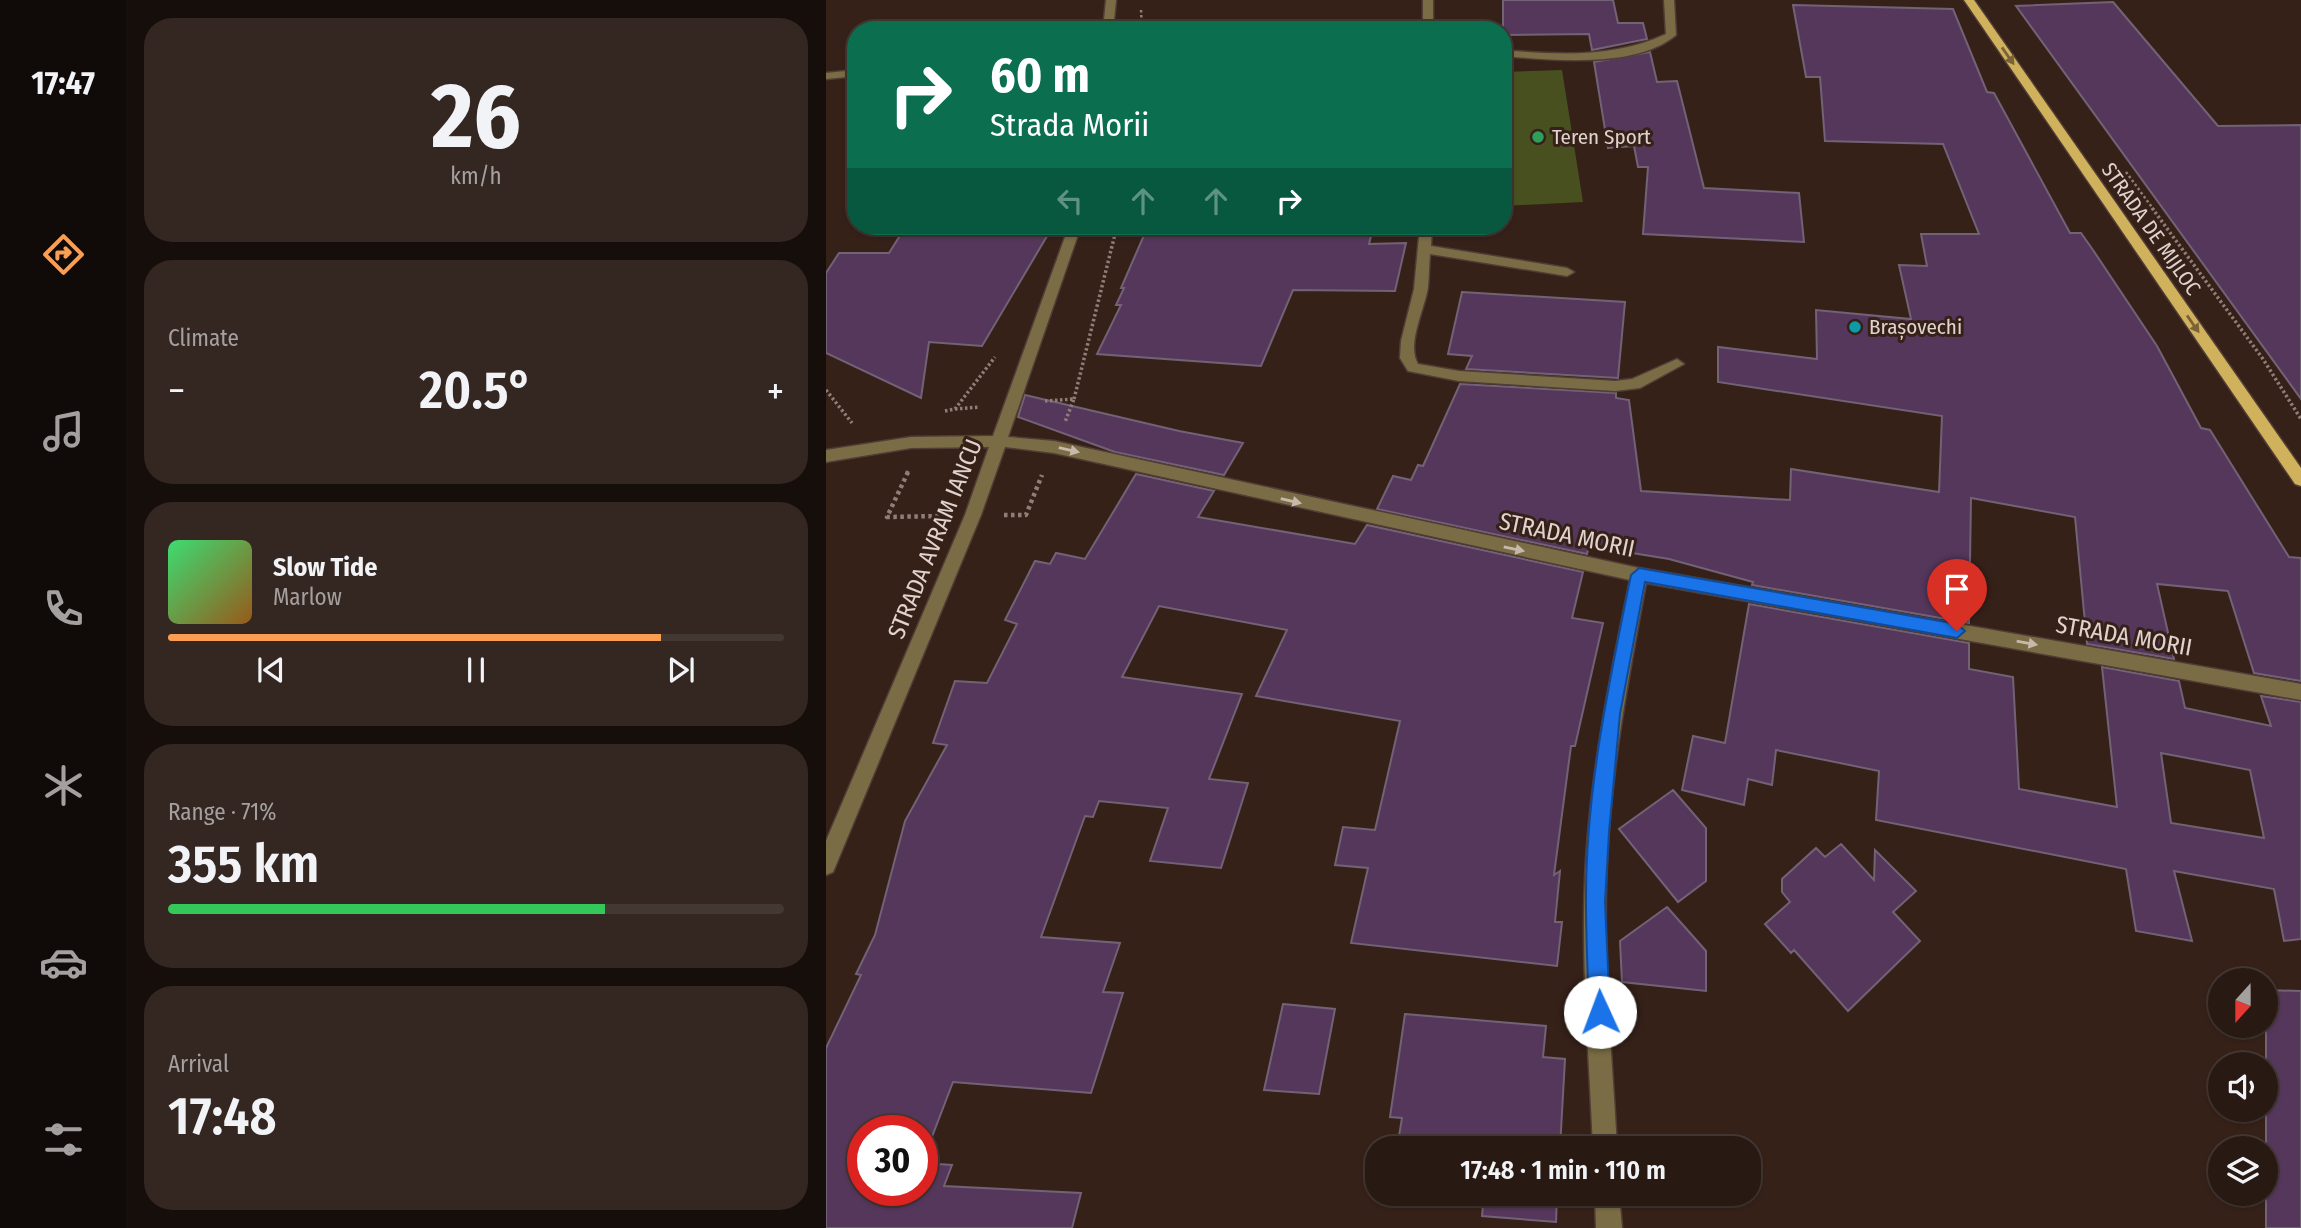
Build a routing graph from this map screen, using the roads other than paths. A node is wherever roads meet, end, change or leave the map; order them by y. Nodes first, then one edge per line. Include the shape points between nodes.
1 (1111, 0) edge
2 (1428, 0) edge
3 (1669, 0) edge
4 (1969, 0) edge
5 (1109, 21) edge
6 (1428, 21) edge
7 (1512, 53) edge
8 (847, 74) edge
9 (826, 76) edge
10 (1072, 235) edge
11 (1426, 235) edge
12 (1426, 249) junction
13 (1567, 272) dead end
14 (1677, 364) dead end
15 (1002, 439) junction
16 (826, 456) edge
17 (2301, 480) edge
18 (1639, 575) junction
19 (2301, 692) edge
20 (826, 865) edge
21 (1605, 1136) edge
22 (1608, 1206) edge
23 (1609, 1228) edge

1 - 5 street
2 - 6 street
3 - 7 street via 1671,35 1650,47 1609,55
4 -> 17 main road, STRADA DE MIJLOC
8 - 9 street
10 - 15 street, STRADA AVRAM IANCU
11 - 12 street
12 - 13 street
12 - 14 street via 1408,341 1407,359 1413,368 1459,376 1615,386 1635,384
15 - 16 street, STRADA MORII via 923,439
15 -> 18 street, STRADA MORII
15 - 20 street, STRADA AVRAM IANCU
18 -> 19 street, STRADA MORII
18 - 21 street via 1611,714 1595,902
22 - 23 street

